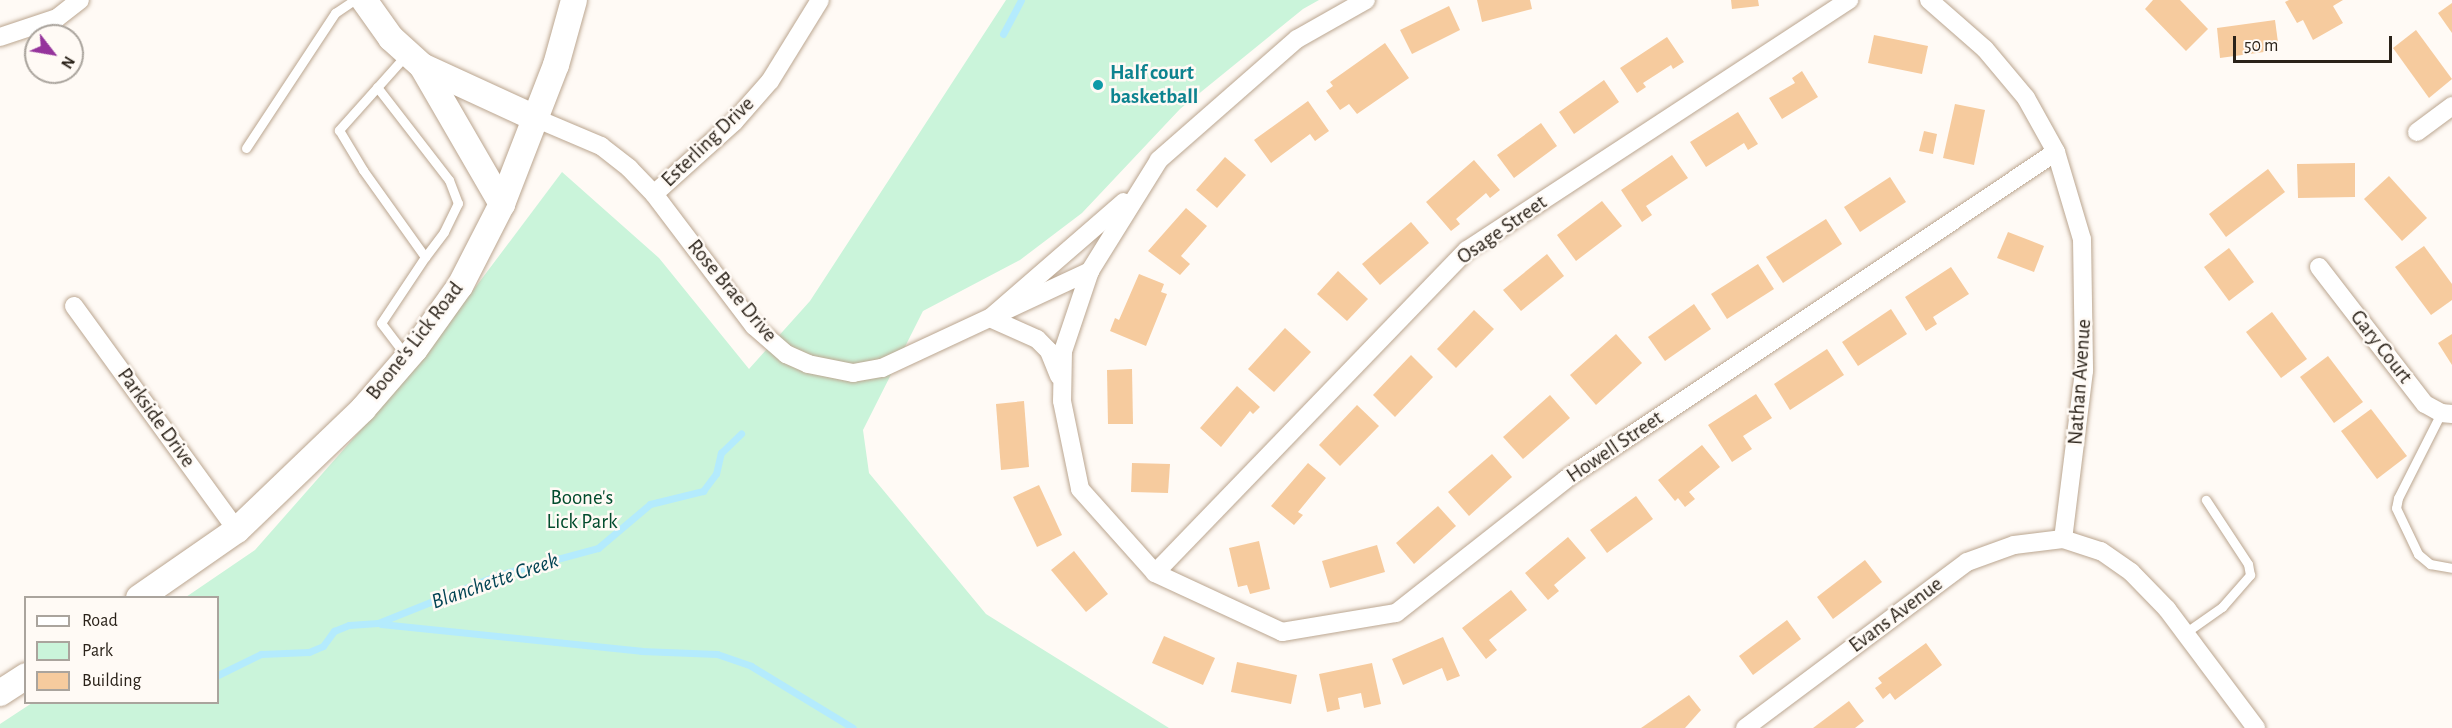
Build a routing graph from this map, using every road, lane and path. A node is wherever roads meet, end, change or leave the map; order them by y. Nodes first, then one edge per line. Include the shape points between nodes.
1 (80, 0) edge
2 (354, 0) edge
3 (364, 0) edge
4 (574, 0) edge
5 (820, 0) edge
6 (1366, 0) edge
7 (1849, 0) edge
8 (1929, 0) edge
9 (0, 37) edge
10 (414, 60) junction
11 (377, 87) junction
12 (2452, 106) edge
13 (535, 118) junction
14 (2417, 132) dead end
15 (246, 148) dead end
16 (2056, 152) junction
17 (1139, 190) junction
18 (654, 194) junction
19 (502, 204) junction
20 (425, 257) junction
21 (2319, 267) dead end
22 (1090, 271) junction
23 (74, 306) dead end
24 (990, 318) junction
25 (407, 357) junction
26 (1062, 386) junction
27 (2446, 414) edge
28 (2206, 500) dead end
29 (237, 530) junction
30 (2063, 538) junction
31 (2452, 568) edge
32 (1155, 573) junction
33 (140, 596) edge
34 (2185, 633) junction
35 (24, 677) edge
36 (0, 693) edge
37 (1745, 728) edge
38 (2256, 728) edge

1 - 9 street via 57,18
2 - 15 lane via 334,13
3 - 10 street
4 - 13 street, Boone's Lick Road via 571,23
5 - 18 street, Esterling Drive via 770,81 749,106
6 - 17 street via 1279,53 1159,160
7 - 32 street, Osage Street via 1467,250
8 - 16 street, Nathan Avenue via 1985,49 2026,98
10 - 11 lane
10 - 13 street
10 - 19 street
11 - 20 lane via 448,180 458,203 444,232
11 - 20 lane via 339,130
12 - 14 street
13 - 18 street, Rose Brae Drive via 601,146
13 - 19 street, Boone's Lick Road
16 - 30 street, Nathan Avenue via 2082,239 2086,285 2079,427
16 - 32 street, Howell Street via 1566,479 1396,613 1282,632
17 - 22 street
17 - 24 street
18 - 24 street, Rose Brae Drive via 754,326 786,354 808,364 853,373 882,368
19 - 25 street, Boone's Lick Road via 460,286
20 - 25 lane via 381,323
21 - 27 street, Gary Court via 2425,404
22 - 24 street, Rose Brae Drive
22 - 26 street via 1063,351
23 - 29 street, Parkside Drive
24 - 26 street via 1037,339 1049,351
25 - 29 street, Boone's Lick Road via 363,409
26 - 32 street via 1080,489
27 - 31 lane via 2398,498 2397,508 2418,554 2430,564
28 - 34 lane via 2248,564 2250,575 2222,607
29 - 33 street, Boone's Lick Road
30 - 34 street via 2101,552 2131,572
30 - 37 street, Evans Avenue via 2014,545 1966,562
34 - 38 street
35 - 36 street

